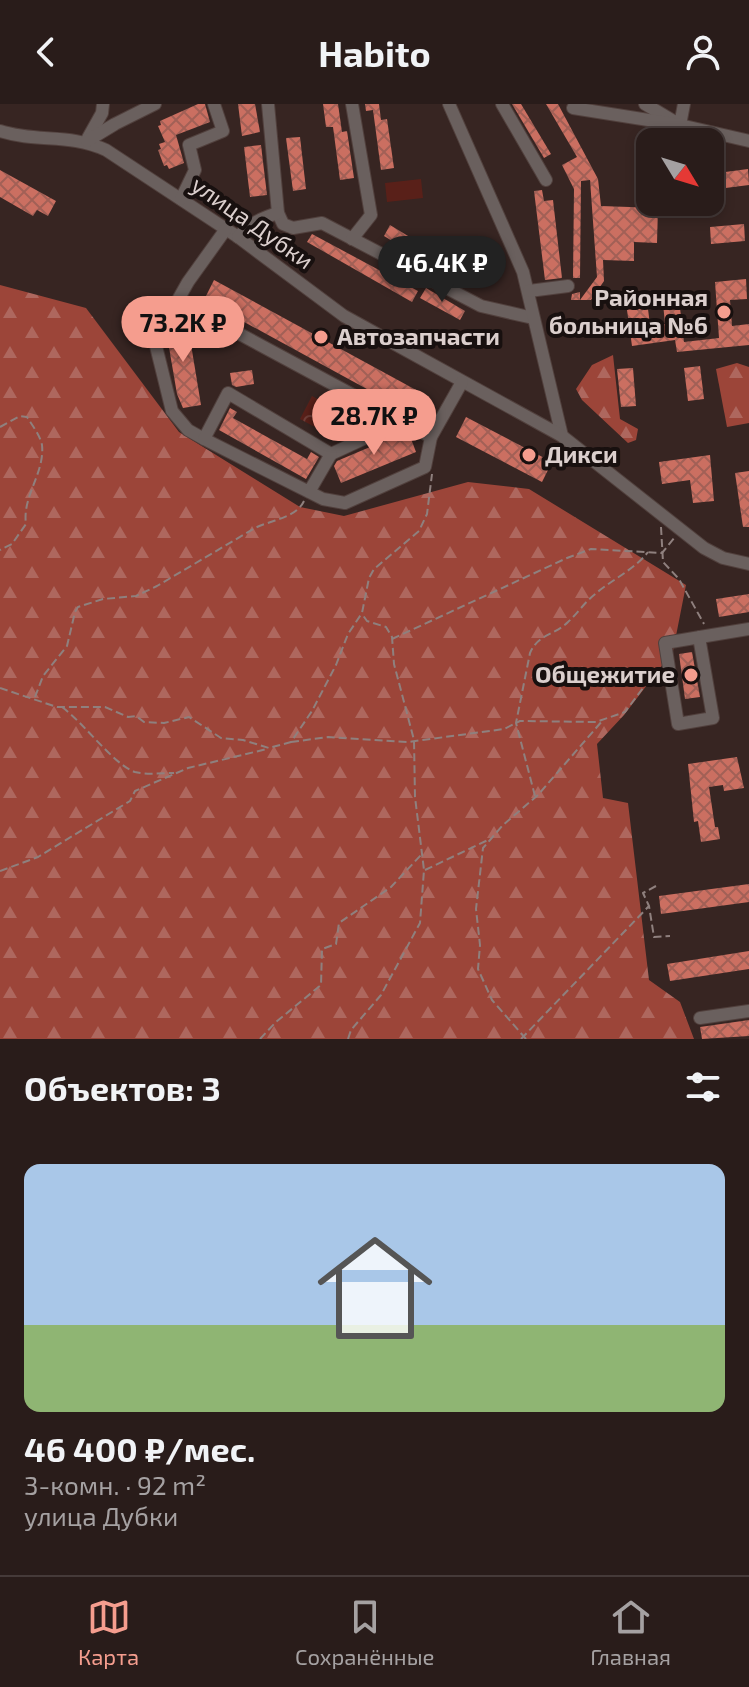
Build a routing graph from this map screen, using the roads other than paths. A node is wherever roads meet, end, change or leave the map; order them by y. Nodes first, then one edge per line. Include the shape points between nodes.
1 (103, 104) edge
2 (137, 104) edge
3 (155, 104) edge
4 (214, 104) edge
5 (268, 104) edge
6 (352, 104) edge
7 (449, 104) edge
8 (502, 104) edge
9 (645, 104) edge
10 (684, 104) edge
11 (573, 108) dead end
12 (125, 119) junction
13 (680, 125) junction
14 (0, 131) edge
15 (87, 141) junction
16 (749, 141) edge
17 (546, 180) dead end
18 (181, 199) junction
19 (278, 213) junction
20 (226, 229) junction
21 (238, 237) junction
22 (352, 239) junction
23 (568, 286) dead end
24 (529, 291) junction
25 (183, 302) junction
26 (533, 318) junction
27 (462, 382) junction
28 (402, 421) junction
29 (562, 436) junction
30 (431, 437) junction
31 (204, 439) junction
32 (331, 454) junction
33 (309, 492) junction
34 (749, 564) edge
35 (749, 629) edge
36 (703, 636) junction
37 (749, 1011) edge
38 (700, 1018) dead end

1 - 15 street
2 - 12 street
3 - 12 street
4 - 18 street via 223,131 189,145 195,170
5 - 19 street
6 - 22 street via 371,215
7 - 24 street
8 - 17 street
9 - 13 street
10 - 13 street
11 - 13 street
12 - 15 street
13 - 16 street
14 - 15 street, улица Дубки
15 - 18 street, улица Дубки
18 - 20 street, улица Дубки
19 - 21 street via 262,217
19 - 22 street via 283,224 293,228 322,223
20 - 21 street, улица Дубки
20 - 25 street via 188,282 179,298
21 - 27 street, улица Дубки via 344,316
22 - 26 street via 481,306
23 - 24 street
24 - 26 street
25 - 28 street
25 - 31 street via 159,318 154,338 172,411
26 - 29 street
27 - 29 street, улица Дубки
27 - 30 street
28 - 30 street
28 - 32 street
29 - 34 street, улица Дубки via 704,548
30 - 33 street via 425,467 345,503
31 - 32 street via 228,393
31 - 33 street
32 - 33 street
35 - 36 street
36 - 36 street via 713,718 678,724 665,643
37 - 38 street

